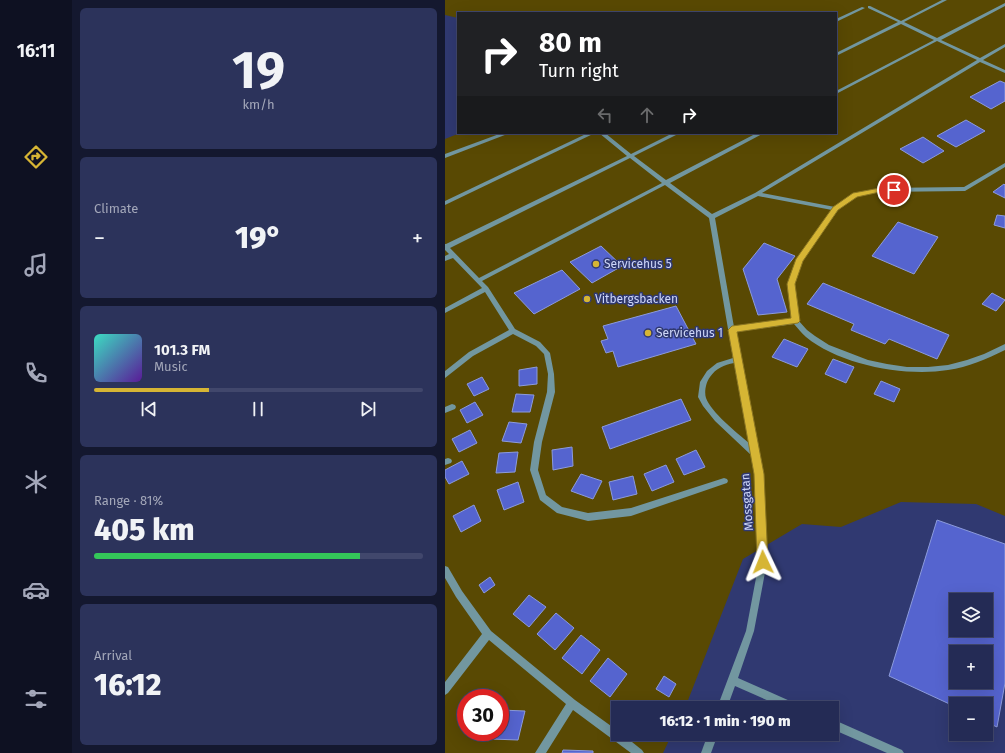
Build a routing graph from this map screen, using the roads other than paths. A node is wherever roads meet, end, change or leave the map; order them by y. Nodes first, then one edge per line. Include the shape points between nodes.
1 (945, 0) edge
2 (1005, 4) edge
3 (869, 7) dead end
4 (863, 8) dead end
5 (837, 21) edge
6 (902, 23) junction
7 (938, 39) junction
8 (1005, 45) edge
9 (837, 55) edge
10 (980, 59) junction
11 (1005, 72) edge
12 (837, 92) edge
13 (504, 134) edge
14 (590, 134) edge
15 (603, 134) edge
16 (675, 134) edge
17 (759, 134) edge
18 (445, 156) edge
19 (630, 156) junction
20 (1005, 165) edge
21 (668, 183) junction
22 (757, 194) junction
23 (445, 203) edge
24 (836, 209) junction
25 (712, 217) junction
26 (446, 246) edge
27 (453, 255) junction
28 (445, 259) edge
29 (478, 281) junction
30 (486, 289) junction
31 (445, 311) edge
32 (795, 321) junction
33 (732, 330) junction
34 (513, 331) junction
35 (1005, 347) edge
36 (737, 360) junction
37 (445, 375) edge
38 (755, 453) junction
39 (725, 481) dead end
40 (445, 570) edge
41 (487, 634) junction
42 (732, 680) junction
43 (445, 690) edge
44 (724, 701) edge
45 (780, 701) edge
46 (573, 703) junction
47 (839, 727) edge
48 (710, 741) edge
49 (540, 753) edge
50 (639, 753) edge
51 (706, 753) edge
52 (899, 753) edge

1 - 6 street
2 - 7 street
3 - 6 street
4 - 5 street
6 - 7 street
6 - 9 street
7 - 10 street
7 - 12 street
8 - 10 street
10 - 11 street
10 - 22 street
13 - 18 street
14 - 23 street
15 - 19 street
16 - 19 street
17 - 21 street
19 - 21 street
19 - 26 street
20 - 24 street via 965,189 880,190 855,195
21 - 25 street
21 - 29 street
22 - 24 street
22 - 25 street
24 - 32 street via 799,261 791,284
25 - 33 street, Mossgatan
26 - 27 street
27 - 28 street
27 - 29 street
29 - 30 street
30 - 31 street
30 - 34 street
32 - 33 street
32 - 35 street via 807,334 834,350 866,363 896,369 933,370 957,366 989,356
33 - 36 street, Mossgatan
34 - 37 street via 471,354
34 - 39 street via 539,344 547,353 551,392 538,442 534,470 543,497 560,510 588,517 631,512
36 - 38 street, Mossgatan
36 - 38 street via 722,362 712,368 703,381 702,397 711,411
38 - 42 street, Mossgatan via 760,493 763,562 750,631
40 - 41 street
41 - 43 street
41 - 46 street
42 - 44 street, Mossgatan
42 - 45 street
46 - 49 street
46 - 50 street
47 - 52 street
48 - 51 street

